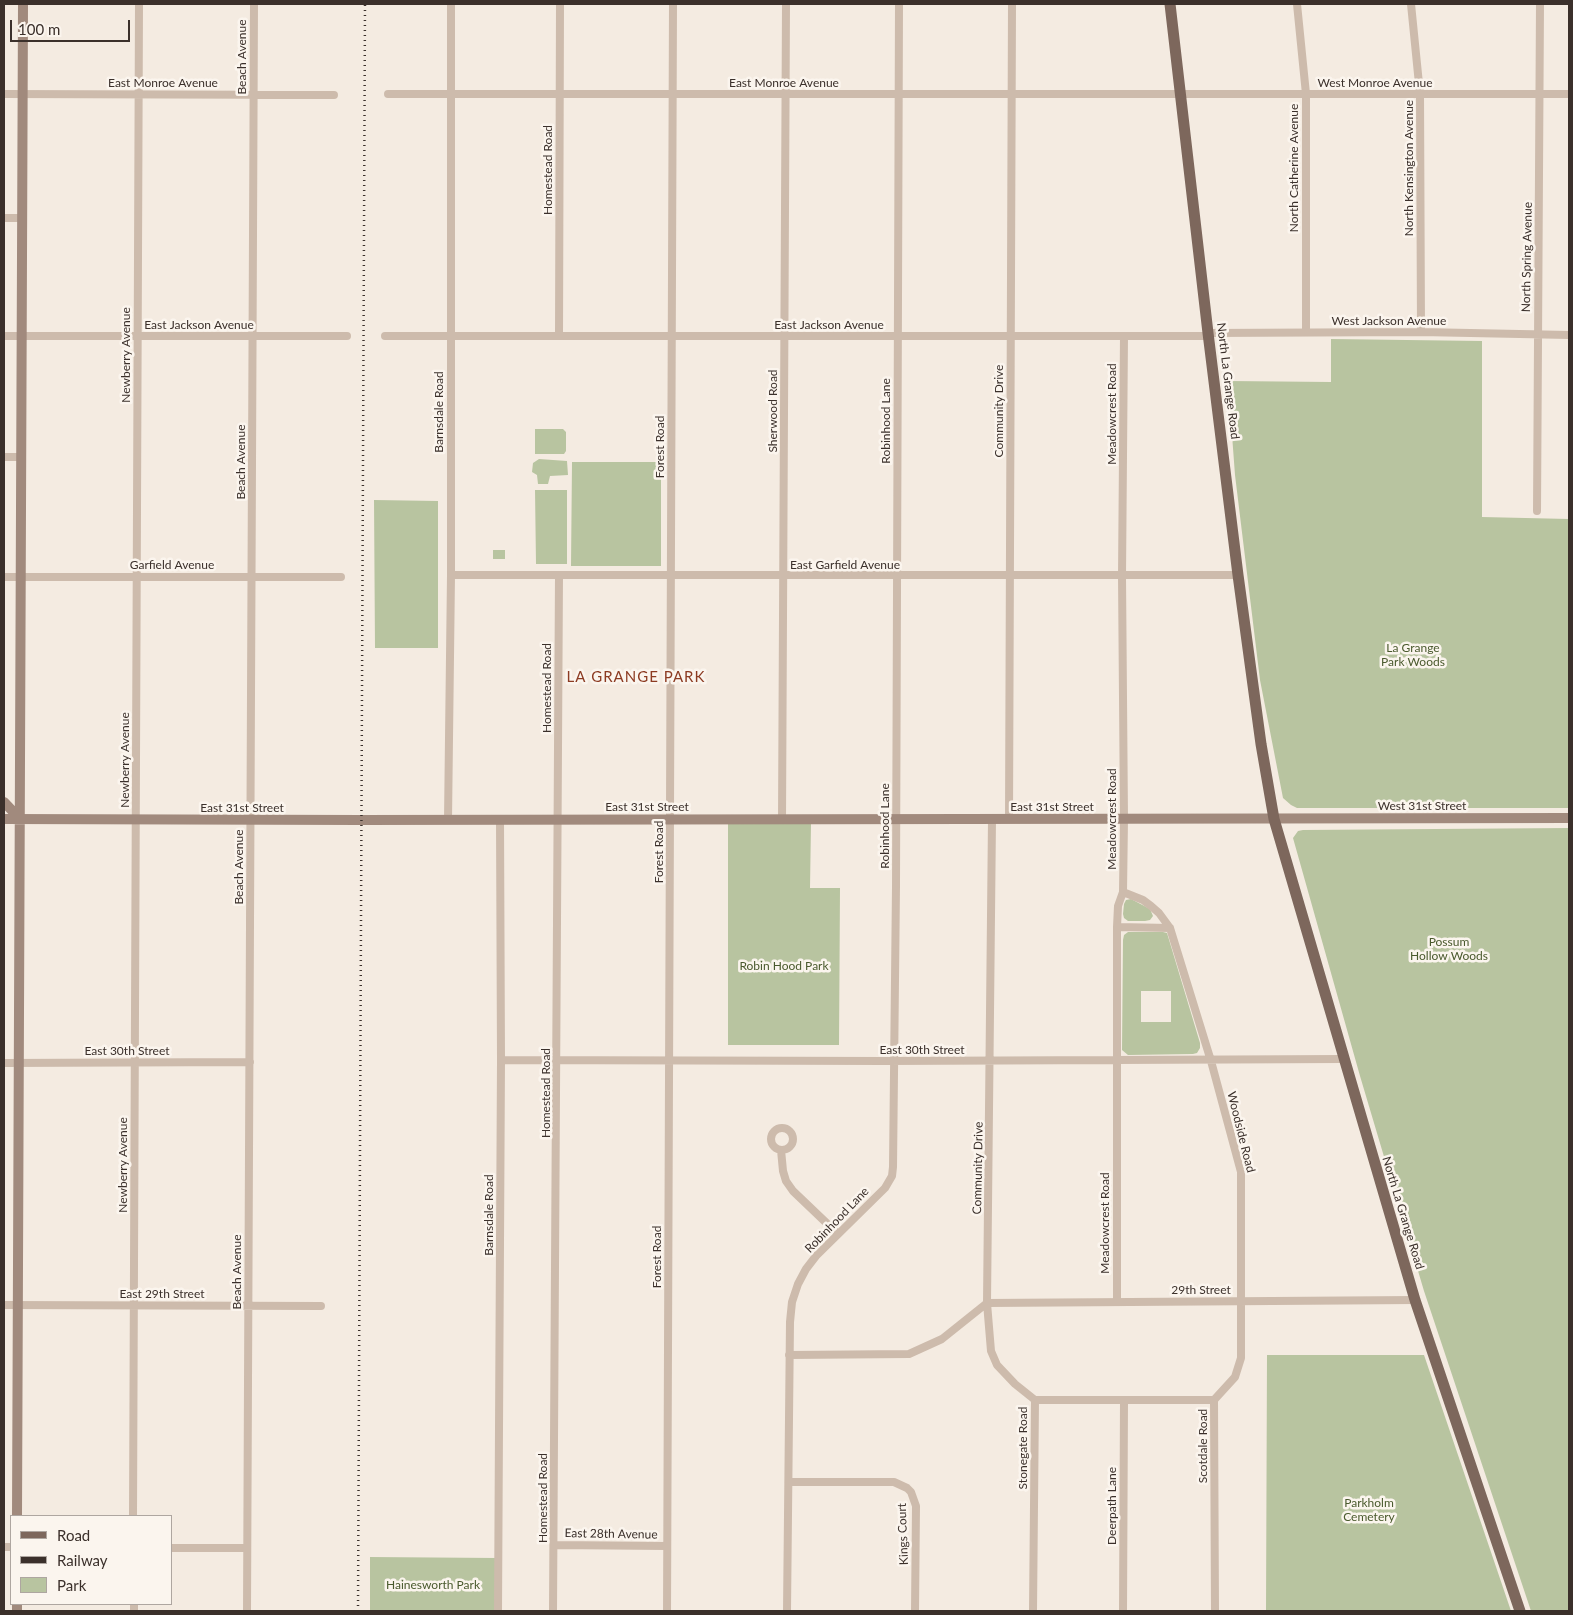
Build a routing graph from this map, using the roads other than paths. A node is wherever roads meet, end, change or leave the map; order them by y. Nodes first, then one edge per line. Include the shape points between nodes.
1 (23, 4) edge
2 (139, 4) edge
3 (254, 4) edge
4 (451, 4) edge
5 (560, 4) edge
6 (673, 4) edge
7 (786, 4) edge
8 (899, 4) edge
9 (1012, 4) edge
10 (1170, 4) edge
11 (1297, 4) edge
12 (1411, 4) edge
13 (1540, 4) edge
14 (4, 94) edge
15 (23, 94) junction
16 (138, 94) junction
17 (254, 94) junction
18 (334, 94) dead end
19 (388, 94) dead end
20 (451, 94) junction
21 (673, 94) junction
22 (1181, 94) junction
23 (1306, 94) junction
24 (1420, 94) junction
25 (1540, 94) junction
26 (1569, 94) edge
27 (559, 95) junction
28 (786, 95) junction
29 (899, 95) junction
30 (1012, 95) junction
31 (4, 218) edge
32 (22, 218) junction
33 (1306, 332) junction
34 (1421, 332) junction
35 (1208, 334) junction
36 (1537, 335) junction
37 (1569, 335) edge
38 (4, 336) edge
39 (22, 336) junction
40 (137, 336) junction
41 (252, 336) junction
42 (347, 336) dead end
43 (385, 336) dead end
44 (450, 336) junction
45 (559, 336) junction
46 (671, 336) junction
47 (785, 336) junction
48 (898, 336) junction
49 (1011, 336) junction
50 (1124, 336) junction
51 (4, 457) edge
52 (22, 457) junction
53 (1537, 511) dead end
54 (451, 575) junction
55 (559, 575) junction
56 (671, 575) junction
57 (784, 576) junction
58 (897, 576) junction
59 (1010, 576) junction
60 (1122, 576) junction
61 (1238, 576) junction
62 (4, 577) edge
63 (21, 577) junction
64 (137, 577) junction
65 (252, 577) junction
66 (341, 577) dead end
67 (4, 802) edge
68 (1569, 818) edge
69 (4, 819) edge
70 (20, 819) junction
71 (670, 819) junction
72 (782, 819) junction
73 (896, 819) junction
74 (992, 819) junction
75 (1009, 819) junction
76 (1124, 819) junction
77 (1274, 819) junction
78 (136, 820) junction
79 (251, 820) junction
80 (448, 820) junction
81 (500, 820) junction
82 (558, 820) junction
83 (1123, 892) junction
84 (1117, 927) junction
85 (1170, 928) junction
86 (1343, 1059) junction
87 (501, 1060) junction
88 (558, 1061) junction
89 (670, 1061) junction
90 (895, 1061) junction
91 (990, 1061) junction
92 (1116, 1061) junction
93 (1210, 1061) junction
94 (19, 1062) junction
95 (250, 1062) junction
96 (4, 1063) edge
97 (135, 1063) junction
98 (781, 1150) dead end
99 (838, 1234) junction
100 (1415, 1300) junction
101 (1241, 1301) junction
102 (1117, 1302) junction
103 (987, 1303) junction
104 (4, 1305) edge
105 (18, 1305) junction
106 (248, 1305) junction
107 (134, 1306) junction
108 (321, 1306) dead end
109 (789, 1355) junction
110 (1035, 1400) junction
111 (1124, 1400) junction
112 (1214, 1400) junction
113 (789, 1482) junction
114 (17, 1515) edge
115 (133, 1515) edge
116 (554, 1545) junction
117 (667, 1546) junction
118 (172, 1548) edge
119 (247, 1548) junction
120 (247, 1611) edge
121 (498, 1611) edge
122 (553, 1611) edge
123 (667, 1611) edge
124 (787, 1611) edge
125 (915, 1611) edge
126 (1033, 1611) edge
127 (1123, 1611) edge
128 (1215, 1611) edge
129 (1520, 1611) edge

1 - 15 main road
2 - 16 street, Newberry Avenue
3 - 17 street, Beach Avenue
4 - 20 street, Barnsdale Road
5 - 27 street, Homestead Road
6 - 21 street, Forest Road
7 - 28 street, Sherwood Road
8 - 29 street, Robinhood Lane
9 - 30 street, Community Drive
10 - 22 main road, North La Grange Road
11 - 23 street, North Catherine Avenue
12 - 24 street, North Kensington Avenue
13 - 25 street, North Spring Avenue
14 - 15 street, East Monroe Avenue
15 - 16 street, East Monroe Avenue
15 - 32 main road
16 - 17 street, East Monroe Avenue
16 - 40 street, Newberry Avenue
17 - 18 street, East Monroe Avenue
17 - 41 street, Beach Avenue
19 - 20 street, East Monroe Avenue
20 - 27 street, East Monroe Avenue
20 - 44 street, Barnsdale Road
21 - 27 street, East Monroe Avenue
21 - 28 street, East Monroe Avenue
21 - 46 street, Forest Road
22 - 23 street, West Monroe Avenue
22 - 30 street, East Monroe Avenue
22 - 35 main road, North La Grange Road
23 - 24 street, West Monroe Avenue
23 - 33 street, North Catherine Avenue
24 - 25 street, West Monroe Avenue
24 - 34 street, North Kensington Avenue
25 - 26 street, West Monroe Avenue
25 - 36 street, North Spring Avenue
27 - 45 street, Homestead Road
28 - 29 street, East Monroe Avenue
28 - 47 street, Sherwood Road
29 - 30 street, East Monroe Avenue
29 - 48 street, Robinhood Lane
30 - 49 street, Community Drive
31 - 32 street
32 - 39 main road
33 - 34 street, West Jackson Avenue
33 - 35 street, West Jackson Avenue
34 - 36 street, West Jackson Avenue
35 - 50 street, East Jackson Avenue
35 - 61 main road, North La Grange Road
36 - 37 street, West Jackson Avenue
36 - 53 street, North Spring Avenue
38 - 39 street, East Jackson Avenue
39 - 40 street, East Jackson Avenue
39 - 52 main road
40 - 41 street, East Jackson Avenue
40 - 64 street, Newberry Avenue
41 - 42 street, East Jackson Avenue
41 - 65 street, Beach Avenue
43 - 44 street, East Jackson Avenue
44 - 45 street, East Jackson Avenue
44 - 54 street, Barnsdale Road
45 - 46 street, East Jackson Avenue
46 - 47 street, East Jackson Avenue
46 - 56 street, Forest Road
47 - 48 street, East Jackson Avenue
47 - 57 street, Sherwood Road
48 - 49 street, East Jackson Avenue
48 - 58 street, Robinhood Lane
49 - 50 street, East Jackson Avenue
49 - 59 street, Community Drive
50 - 60 street, Meadowcrest Road
51 - 52 street
52 - 63 main road
54 - 55 street, East Garfield Avenue
54 - 80 street, Barnsdale Road
55 - 56 street, East Garfield Avenue
55 - 82 street, Homestead Road
56 - 57 street, East Garfield Avenue
56 - 71 street, Forest Road
57 - 58 street, East Garfield Avenue
57 - 72 street, Sherwood Road
58 - 59 street, East Garfield Avenue
58 - 73 street, Robinhood Lane
59 - 60 street, East Garfield Avenue
59 - 75 street, Community Drive
60 - 61 street, East Garfield Avenue
60 - 76 street, Meadowcrest Road
61 - 77 main road, North La Grange Road
62 - 63 street, Garfield Avenue
63 - 64 street, Garfield Avenue
63 - 70 main road
64 - 65 street, Garfield Avenue
64 - 78 street, Newberry Avenue
65 - 66 street, Garfield Avenue
65 - 79 street, Beach Avenue
67 - 70 main road
68 - 77 main road, West 31st Street
69 - 70 main road, East 31st Street
70 - 78 main road, East 31st Street
70 - 94 main road
71 - 72 main road, East 31st Street
71 - 82 main road, East 31st Street
71 - 89 street, Forest Road
72 - 73 main road, East 31st Street
73 - 74 main road, East 31st Street
73 - 90 street, Robinhood Lane
74 - 75 main road, East 31st Street
74 - 91 street, Community Drive
75 - 76 main road, East 31st Street
76 - 77 main road, East 31st Street
76 - 83 street, Meadowcrest Road
77 - 86 main road, North La Grange Road
78 - 79 main road, East 31st Street
78 - 97 street, Newberry Avenue
79 - 80 main road, East 31st Street
79 - 95 street, Beach Avenue
80 - 81 main road, East 31st Street
81 - 82 main road, East 31st Street
81 - 87 street, Barnsdale Road
82 - 88 street, Homestead Road
83 - 84 street, Meadowcrest Road via 1118,906
83 - 85 street, Woodside Road via 1151,906
84 - 85 street
84 - 92 street, Meadowcrest Road
85 - 93 street, Woodside Road
86 - 93 street, East 30th Street
86 - 100 main road, North La Grange Road
87 - 88 street, East 30th Street
87 - 121 street, Barnsdale Road
88 - 89 street, East 30th Street
88 - 116 street, Homestead Road
89 - 90 street, East 30th Street
89 - 117 street, Forest Road
90 - 91 street, East 30th Street
90 - 99 street, Robinhood Lane via 892,1176 885,1188
91 - 92 street, East 30th Street
91 - 103 street, Community Drive
92 - 93 street, East 30th Street
92 - 102 street, Meadowcrest Road
93 - 101 street, Woodside Road via 1241,1172
94 - 96 street, East 30th Street
94 - 97 street, East 30th Street
94 - 105 main road
95 - 97 street, East 30th Street
95 - 106 street, Beach Avenue
97 - 107 street, Newberry Avenue
98 - 99 street via 786,1181
99 - 109 street, Robinhood Lane via 816,1256 798,1284 792,1302
100 - 101 street, 29th Street
100 - 129 main road, North La Grange Road
101 - 102 street, 29th Street
101 - 112 street, Woodside Road via 1241,1358 1235,1377
102 - 103 street, 29th Street
103 - 109 street via 942,1339 910,1354
103 - 110 street, Stonegate Road via 991,1351 997,1365
104 - 105 street, East 29th Street
105 - 107 street, East 29th Street
105 - 114 main road
106 - 107 street, East 29th Street
106 - 108 street, East 29th Street
106 - 119 street, Beach Avenue
107 - 115 street, Newberry Avenue
109 - 113 street, Robinhood Lane
110 - 111 street, Scotdale Road
110 - 126 street, Stonegate Road
111 - 112 street, Scotdale Road
111 - 127 street, Deerpath Lane
112 - 128 street, Scotdale Road
113 - 124 street, Robinhood Lane
113 - 125 street, Kings Court via 894,1482 907,1488 914,1499 916,1513
116 - 117 street, East 28th Avenue
116 - 122 street, Homestead Road
117 - 123 street, Forest Road
118 - 119 street
119 - 120 street, Beach Avenue

